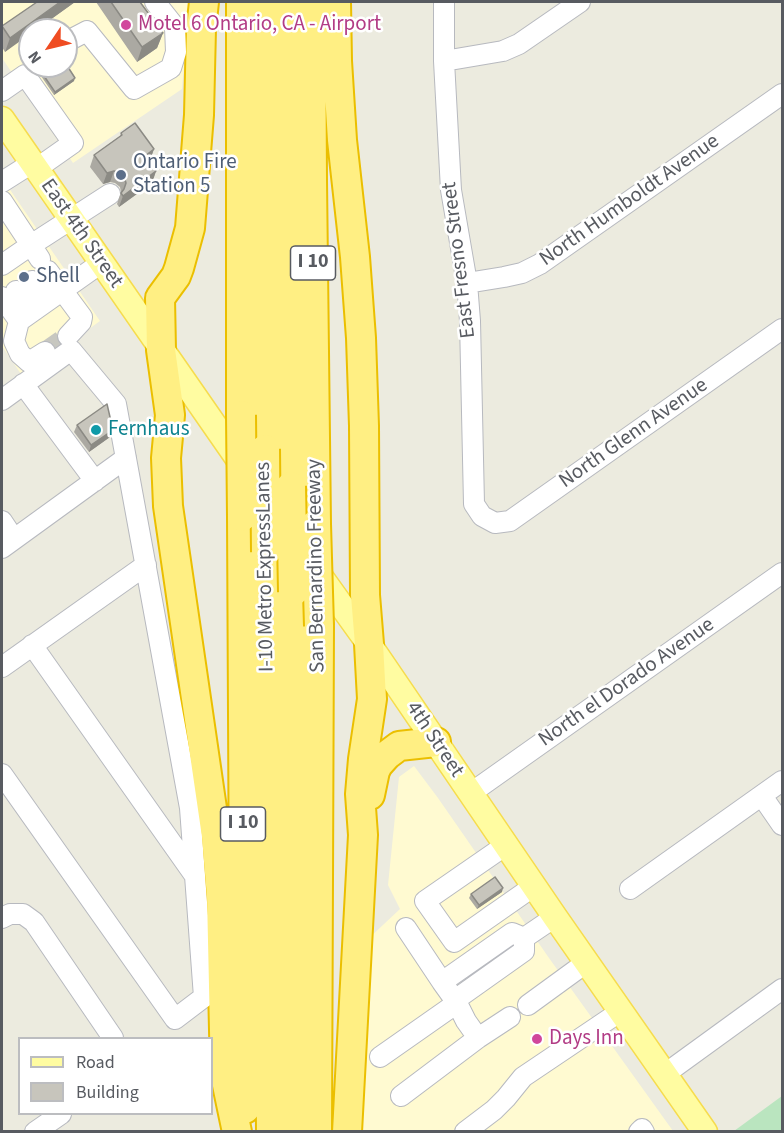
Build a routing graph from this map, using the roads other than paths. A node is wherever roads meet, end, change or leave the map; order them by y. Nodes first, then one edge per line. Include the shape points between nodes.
1 (155, 2) edge
2 (204, 2) edge
3 (241, 2) edge
4 (264, 2) edge
5 (288, 2) edge
6 (311, 2) edge
7 (336, 2) edge
8 (444, 2) edge
9 (580, 2) edge
10 (78, 36) edge
11 (444, 61) junction
12 (19, 78) edge
13 (35, 78) edge
14 (2, 91) edge
15 (783, 94) edge
16 (2, 119) edge
17 (34, 166) junction
18 (2, 182) edge
19 (110, 194) dead end
20 (2, 201) edge
21 (71, 220) junction
22 (101, 263) junction
23 (20, 272) edge
24 (466, 282) junction
25 (40, 306) junction
26 (783, 329) edge
27 (68, 336) tunnel mouth
28 (161, 350) junction
29 (45, 352) tunnel mouth
30 (23, 384) junction
31 (2, 400) edge
32 (126, 458) junction
33 (95, 481) junction
34 (482, 516) joint
35 (2, 521) edge
36 (8, 543) edge
37 (146, 566) junction
38 (783, 573) edge
39 (369, 644) junction
40 (32, 645) junction
41 (2, 667) edge
42 (435, 742) junction
43 (2, 774) edge
44 (783, 781) edge
45 (471, 793) junction
46 (762, 796) junction
47 (783, 825) edge
48 (363, 835) junction
49 (506, 845) junction
50 (195, 876) junction
51 (534, 886) junction
52 (630, 889) dead end
53 (555, 917) junction
54 (2, 918) edge
55 (406, 928) dead end
56 (524, 938) junction
57 (587, 962) junction
58 (442, 982) junction
59 (783, 989) edge
60 (456, 1002) junction
61 (528, 1005) dead end
62 (621, 1011) junction
63 (510, 1017) dead end
64 (112, 1037) edge
65 (478, 1038) junction
66 (380, 1057) dead end
67 (664, 1074) junction
68 (401, 1096) dead end
69 (58, 1115) edge
70 (35, 1131) edge
71 (237, 1131) edge
72 (245, 1131) edge
73 (271, 1131) edge
74 (296, 1131) edge
75 (317, 1131) edge
76 (347, 1131) edge
77 (465, 1131) edge
78 (639, 1131) edge
79 (644, 1131) edge
80 (705, 1131) edge

1 - 10 street via 175,27 176,52 171,68 134,89 87,31
2 - 28 highway via 190,228 176,276 160,298
3 - 72 highway, I 10, bridge
4 - 73 highway, I-10 Metro ExpressLanes, bridge
5 - 74 highway, I-10 Metro ExpressLanes, bridge
6 - 75 highway, San Bernardino Freeway / I 10, bridge via 318,626
7 - 39 highway via 342,140 361,338
8 - 11 street, East Fresno Street
9 - 11 street via 503,51
11 - 24 street, East Fresno Street via 451,190
12 - 14 street
13 - 17 street via 73,144
15 - 24 street, North Humboldt Avenue via 540,264 522,273
16 - 17 main road, East 4th Street
17 - 18 street
17 - 21 main road, East 4th Street
19 - 21 street
20 - 23 street
21 - 22 main road, East 4th Street
21 - 23 street
22 - 25 street
22 - 28 main road, East 4th Street
23 - 25 street
23 - 25 street
24 - 34 street, East Fresno Street via 474,504
25 - 27 street via 82,317
25 - 29 street via 14,341 29,362
26 - 34 street, North Glenn Avenue via 510,521 495,523
28 - 39 main road, 4th Street
28 - 71 highway via 170,415 166,458 168,506 216,836 225,1076
30 - 31 street
30 - 32 street via 71,350 116,404
30 - 33 street
32 - 33 street
32 - 37 street
33 - 36 street
35 - 36 street
37 - 40 street
37 - 50 street via 190,808
38 - 45 street, North el Dorado Avenue
39 - 42 main road, 4th Street
39 - 48 highway via 372,699 360,794
40 - 41 street
40 - 50 street
42 - 45 main road, 4th Street
42 - 48 highway via 399,746 381,760 372,782
43 - 50 street via 175,1019 204,997
44 - 46 street
45 - 49 main road, 4th Street
46 - 47 street
46 - 52 street
48 - 76 highway
49 - 51 main road, 4th Street
49 - 51 street via 425,902 454,942
51 - 53 main road, 4th Street
53 - 56 street
53 - 57 main road, 4th Street
54 - 64 street via 23,914 34,922
55 - 58 street
56 - 58 street via 512,933
56 - 60 street via 524,951
57 - 61 street
57 - 62 main road, 4th Street
58 - 60 street
59 - 67 street
60 - 65 street
60 - 66 street
62 - 67 main road, 4th Street
62 - 77 street via 523,1077 494,1110
63 - 65 street
65 - 68 street
67 - 80 main road, 4th Street
69 - 70 street
78 - 79 street

